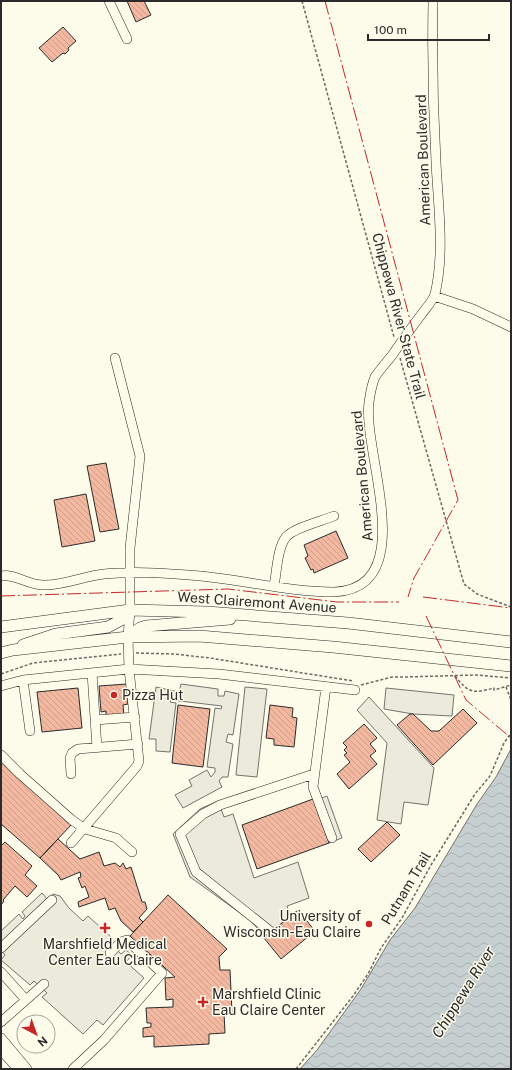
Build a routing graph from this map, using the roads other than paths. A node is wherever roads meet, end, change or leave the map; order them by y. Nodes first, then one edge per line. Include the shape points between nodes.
1 (109, 1) edge
2 (433, 1) edge
3 (127, 39) dead end
4 (434, 296) junction
5 (511, 327) edge
6 (115, 358) dead end
7 (334, 516) dead end
8 (130, 573) junction
9 (1, 576) edge
10 (274, 586) junction
11 (130, 610) junction
12 (259, 616) junction
13 (1, 627) edge
14 (128, 637) junction
15 (511, 642) edge
16 (13, 650) junction
17 (1, 653) edge
18 (511, 666) edge
19 (129, 669) junction
20 (92, 673) junction
21 (23, 680) junction
22 (1, 686) edge
23 (326, 687) junction
24 (358, 687) road end
25 (134, 717) junction
26 (95, 720) junction
27 (30, 732) dead end
28 (138, 744) junction
29 (97, 748) junction
30 (1, 755) edge
31 (71, 774) dead end
32 (314, 774) junction
33 (83, 827) junction
34 (332, 838) dead end
35 (71, 842) dead end
36 (132, 852) dead end
37 (52, 900) dead end
38 (270, 931) dead end
39 (1, 948) edge
40 (110, 953) dead end
41 (1, 972) edge
42 (44, 984) dead end
43 (26, 1000) junction
44 (1, 1022) edge
45 (1, 1038) edge
46 (1, 1050) edge
47 (18, 1069) edge
48 (27, 1069) edge
49 (73, 1069) edge

1 - 3 street
2 - 4 street, American Boulevard via 439,226 438,274
4 - 5 street via 473,309
4 - 10 street, American Boulevard via 374,379 369,402 368,426 384,534 376,566 362,583 344,592
6 - 8 street via 140,456 130,548
7 - 10 street via 297,530 286,537 281,549
8 - 9 street, American Boulevard via 104,574 43,586 30,584 12,576
8 - 10 street, American Boulevard via 190,575
8 - 11 street
11 - 12 main road, West Clairemont Avenue
11 - 13 main road, West Clairemont Avenue
11 - 14 street
11 - 16 main road via 121,620 108,627 56,634
12 - 14 main road via 146,626
12 - 15 main road, West Clairemont Avenue via 348,623
14 - 16 main road
14 - 18 main road via 199,636
14 - 19 street
16 - 17 main road
19 - 20 street
19 - 23 street via 219,674
19 - 25 street
20 - 21 street
20 - 26 street
21 - 22 street
21 - 27 street
23 - 24 street
23 - 32 street
25 - 26 street
25 - 28 street
26 - 29 street
28 - 29 street
28 - 33 street via 137,766
29 - 31 street via 78,749 72,753
30 - 33 street
32 - 34 street via 314,792
32 - 38 street via 220,805 203,814 180,834 196,872
33 - 35 street
33 - 36 street via 116,838
37 - 39 street
40 - 49 street via 121,942 127,940 162,973 104,1040
41 - 43 street
42 - 43 street
43 - 44 street
45 - 48 street
46 - 47 street

